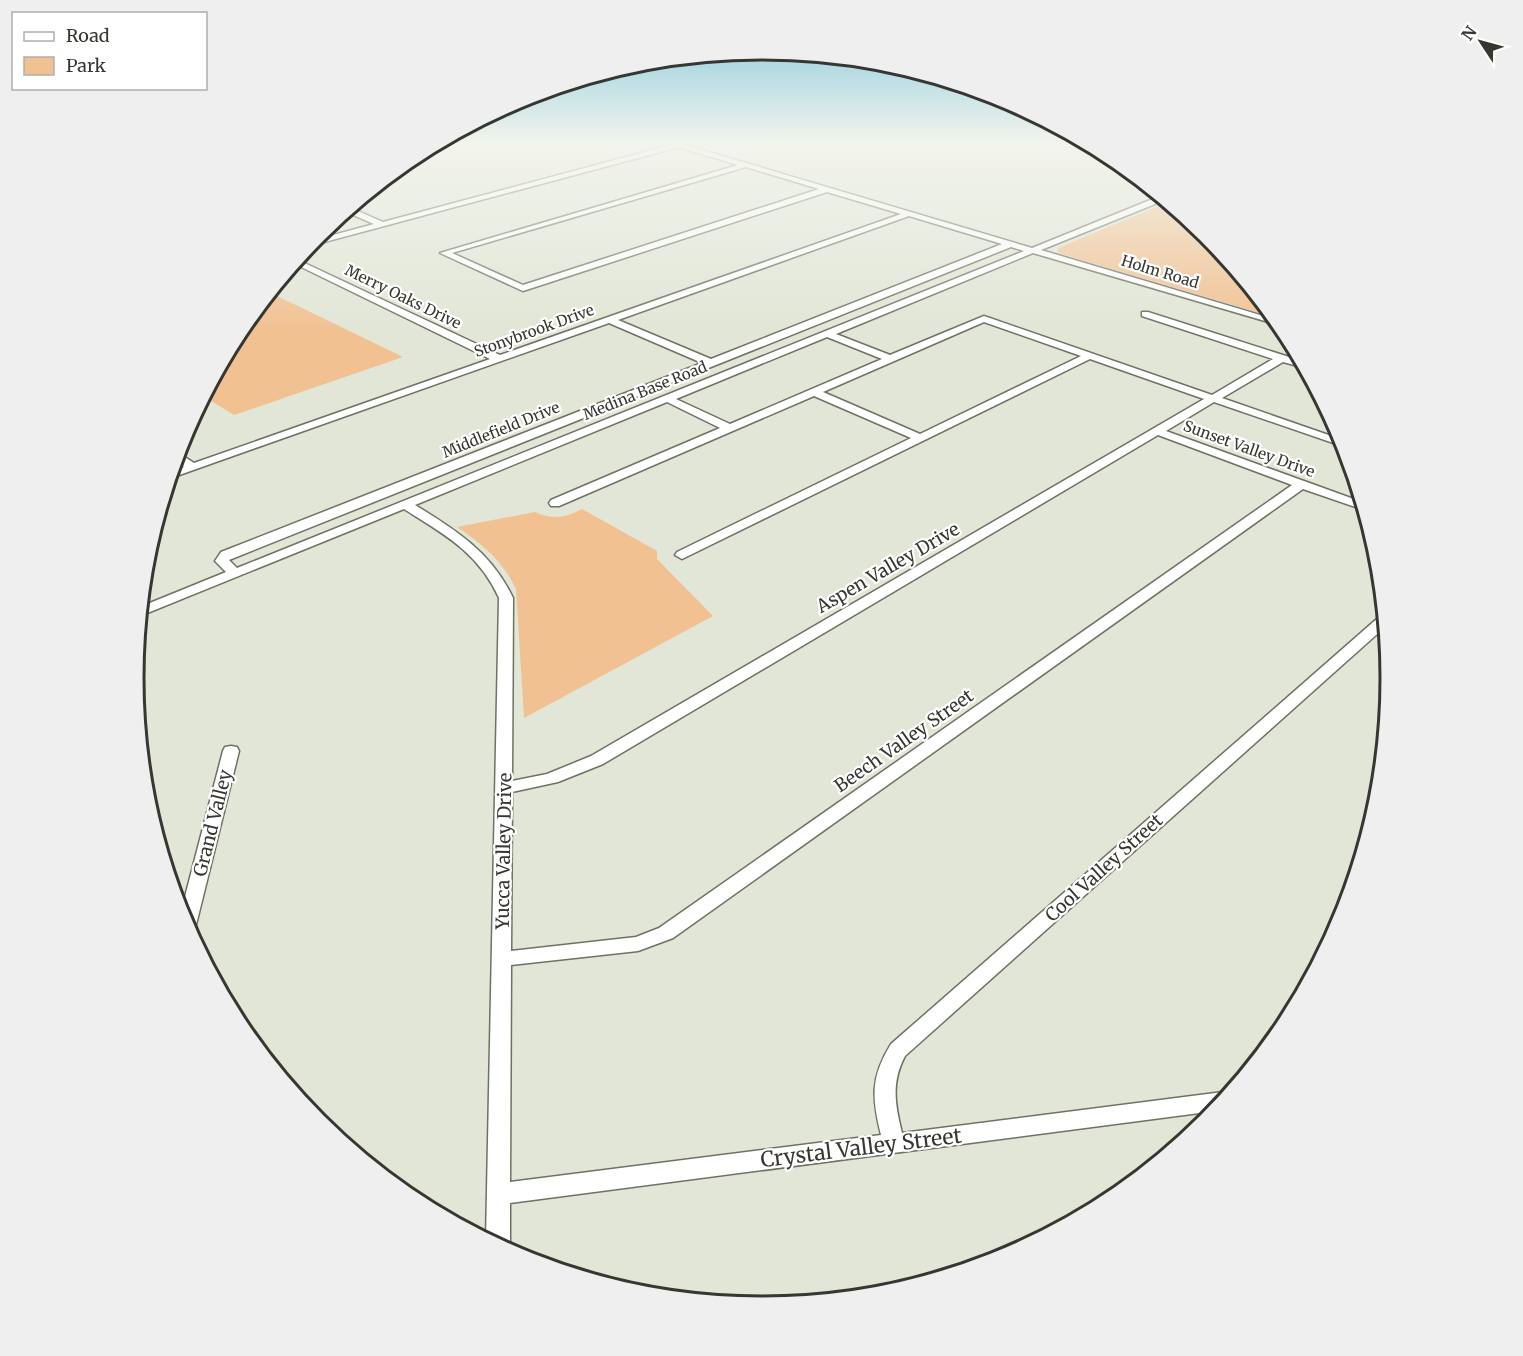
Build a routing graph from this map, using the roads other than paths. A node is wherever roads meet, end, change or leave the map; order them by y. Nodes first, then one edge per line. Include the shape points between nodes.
1 (459, 204) edge
2 (611, 204) edge
3 (781, 204) edge
4 (877, 204) edge
5 (1146, 204) edge
6 (354, 213) edge
7 (908, 214) junction
8 (382, 225) junction
9 (326, 240) edge
10 (1010, 244) junction
11 (1032, 250) junction
12 (303, 265) edge
13 (878, 298) junction
14 (898, 305) junction
15 (1144, 314) dead end
16 (1264, 319) edge
17 (609, 320) junction
18 (825, 333) junction
19 (1090, 356) junction
20 (1282, 358) junction
21 (499, 359) junction
22 (890, 359) junction
23 (1292, 361) edge
24 (711, 363) junction
25 (815, 392) junction
26 (1214, 398) junction
27 (668, 399) junction
28 (731, 429) junction
29 (1157, 431) junction
30 (920, 438) junction
31 (1331, 439) edge
32 (183, 461) edge
33 (193, 468) junction
34 (178, 473) edge
35 (1302, 484) junction
36 (555, 503) dead end
37 (404, 504) junction
38 (1354, 504) edge
39 (682, 555) dead end
40 (235, 573) junction
41 (148, 609) edge
42 (1377, 626) edge
43 (231, 751) dead end
44 (505, 787) junction
45 (190, 912) edge
46 (502, 959) junction
47 (1209, 1103) edge
48 (894, 1144) junction
49 (499, 1194) junction
50 (498, 1237) edge

1 - 8 street
2 - 3 street via 444,253 524,288
4 - 7 street, Holm Road
5 - 11 street, Medina Base Road
6 - 8 street
7 - 10 street, Holm Road
7 - 17 street, Stonybrook Drive
8 - 9 street
10 - 11 street, Holm Road
10 - 13 street, Middlefield Drive
11 - 14 street, Medina Base Road
11 - 16 street, Holm Road
12 - 21 street, Merry Oaks Drive
13 - 14 street
13 - 24 street, Middlefield Drive
14 - 18 street, Medina Base Road
15 - 20 street
17 - 21 street, Stonybrook Drive
17 - 24 street
18 - 22 street
18 - 27 street, Medina Base Road
19 - 22 street via 984,319
19 - 26 street
19 - 30 street
20 - 23 street
20 - 26 street, Aspen Valley Drive
21 - 33 street, Stonybrook Drive
22 - 25 street
24 - 40 street, Middlefield Drive via 226,555 222,561
25 - 28 street
25 - 30 street
26 - 29 street, Aspen Valley Drive
26 - 31 street
27 - 28 street
27 - 37 street, Medina Base Road
28 - 36 street
29 - 35 street, Sunset Valley Drive
29 - 44 street, Aspen Valley Drive via 597,760 537,784
30 - 39 street
32 - 33 street
33 - 34 street, Stonybrook Drive
35 - 38 street, Sunset Valley Drive
35 - 46 street, Beech Valley Street via 666,933 638,944
37 - 40 street, Medina Base Road
37 - 44 street, Yucca Valley Drive via 475,550 501,583 506,598
40 - 41 street, Medina Base Road
42 - 48 street, Cool Valley Street via 898,1050 889,1063 882,1092
43 - 45 street, Grand Valley
44 - 46 street, Yucca Valley Drive
46 - 49 street, Yucca Valley Drive
47 - 48 street, Crystal Valley Street
48 - 49 street, Crystal Valley Street
49 - 50 street, Yucca Valley Drive

